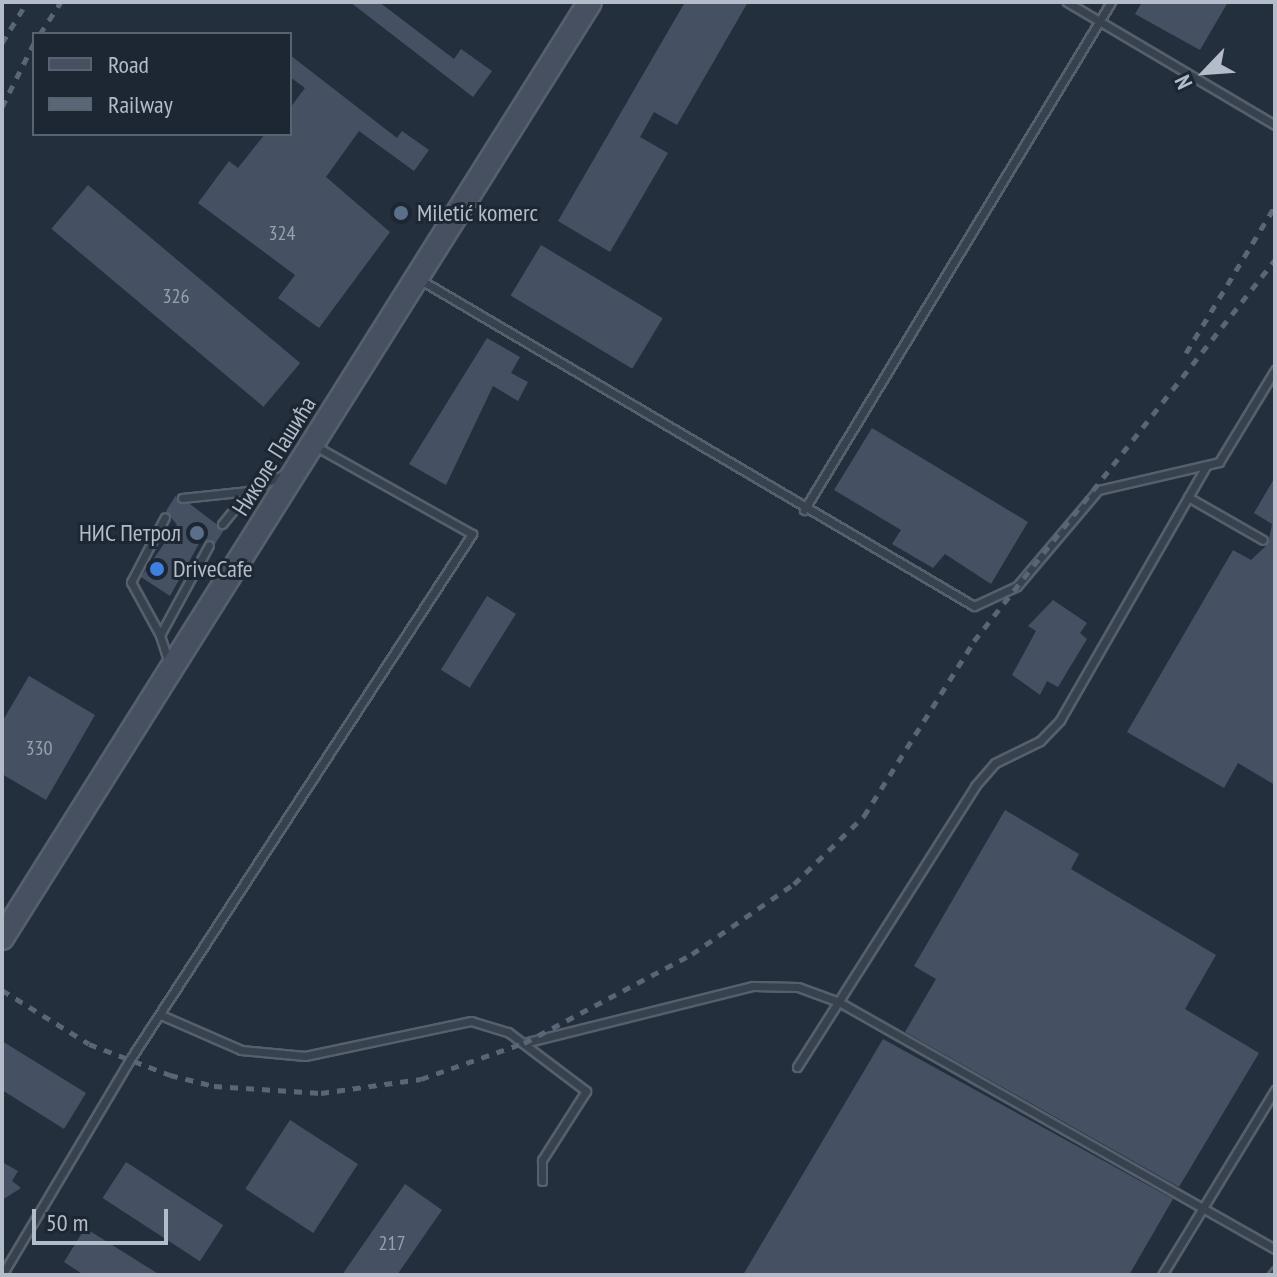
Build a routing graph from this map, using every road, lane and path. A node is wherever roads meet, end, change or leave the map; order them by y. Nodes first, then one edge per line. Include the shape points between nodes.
1 (590, 2) edge
2 (1067, 2) edge
3 (1111, 2) edge
4 (1100, 21) junction
5 (1275, 125) edge
6 (417, 278) junction
7 (1275, 370) edge
8 (312, 444) junction
9 (1219, 462) junction
10 (295, 471) junction
11 (249, 491) junction
12 (1188, 497) junction
13 (182, 498) dead end
14 (804, 510) junction
15 (165, 517) dead end
16 (222, 524) dead end
17 (1263, 540) dead end
18 (209, 545) dead end
19 (160, 635) junction
20 (172, 667) junction
21 (2, 938) edge
22 (839, 1002) junction
23 (161, 1015) junction
24 (524, 1043) junction
25 (797, 1067) dead end
26 (1275, 1090) edge
27 (542, 1181) dead end
28 (1201, 1207) junction
29 (1275, 1249) edge
30 (2, 1275) edge
31 (1162, 1275) edge

1 - 6 main road, Николе Пашића
2 - 4 lane
3 - 4 lane
4 - 5 lane
4 - 14 lane
6 - 8 main road, Николе Пашића
6 - 14 lane
7 - 9 lane
8 - 10 main road, Николе Пашића
8 - 23 lane via 472,534
9 - 12 lane via 1203,467
9 - 14 lane via 1098,490 1017,586 974,606
10 - 11 lane
10 - 20 main road, Николе Пашића
11 - 13 lane
11 - 16 lane
12 - 17 lane
12 - 22 lane via 1060,720 1040,741 995,763 975,786
15 - 19 lane via 131,582
18 - 19 lane
19 - 20 lane
20 - 21 main road, Николе Пашића
22 - 24 lane via 798,987 753,986
22 - 25 lane
22 - 28 lane
23 - 24 lane via 241,1050 305,1056 471,1021
23 - 30 lane
24 - 27 lane via 586,1091 542,1160
26 - 28 lane
28 - 29 lane
28 - 31 lane

